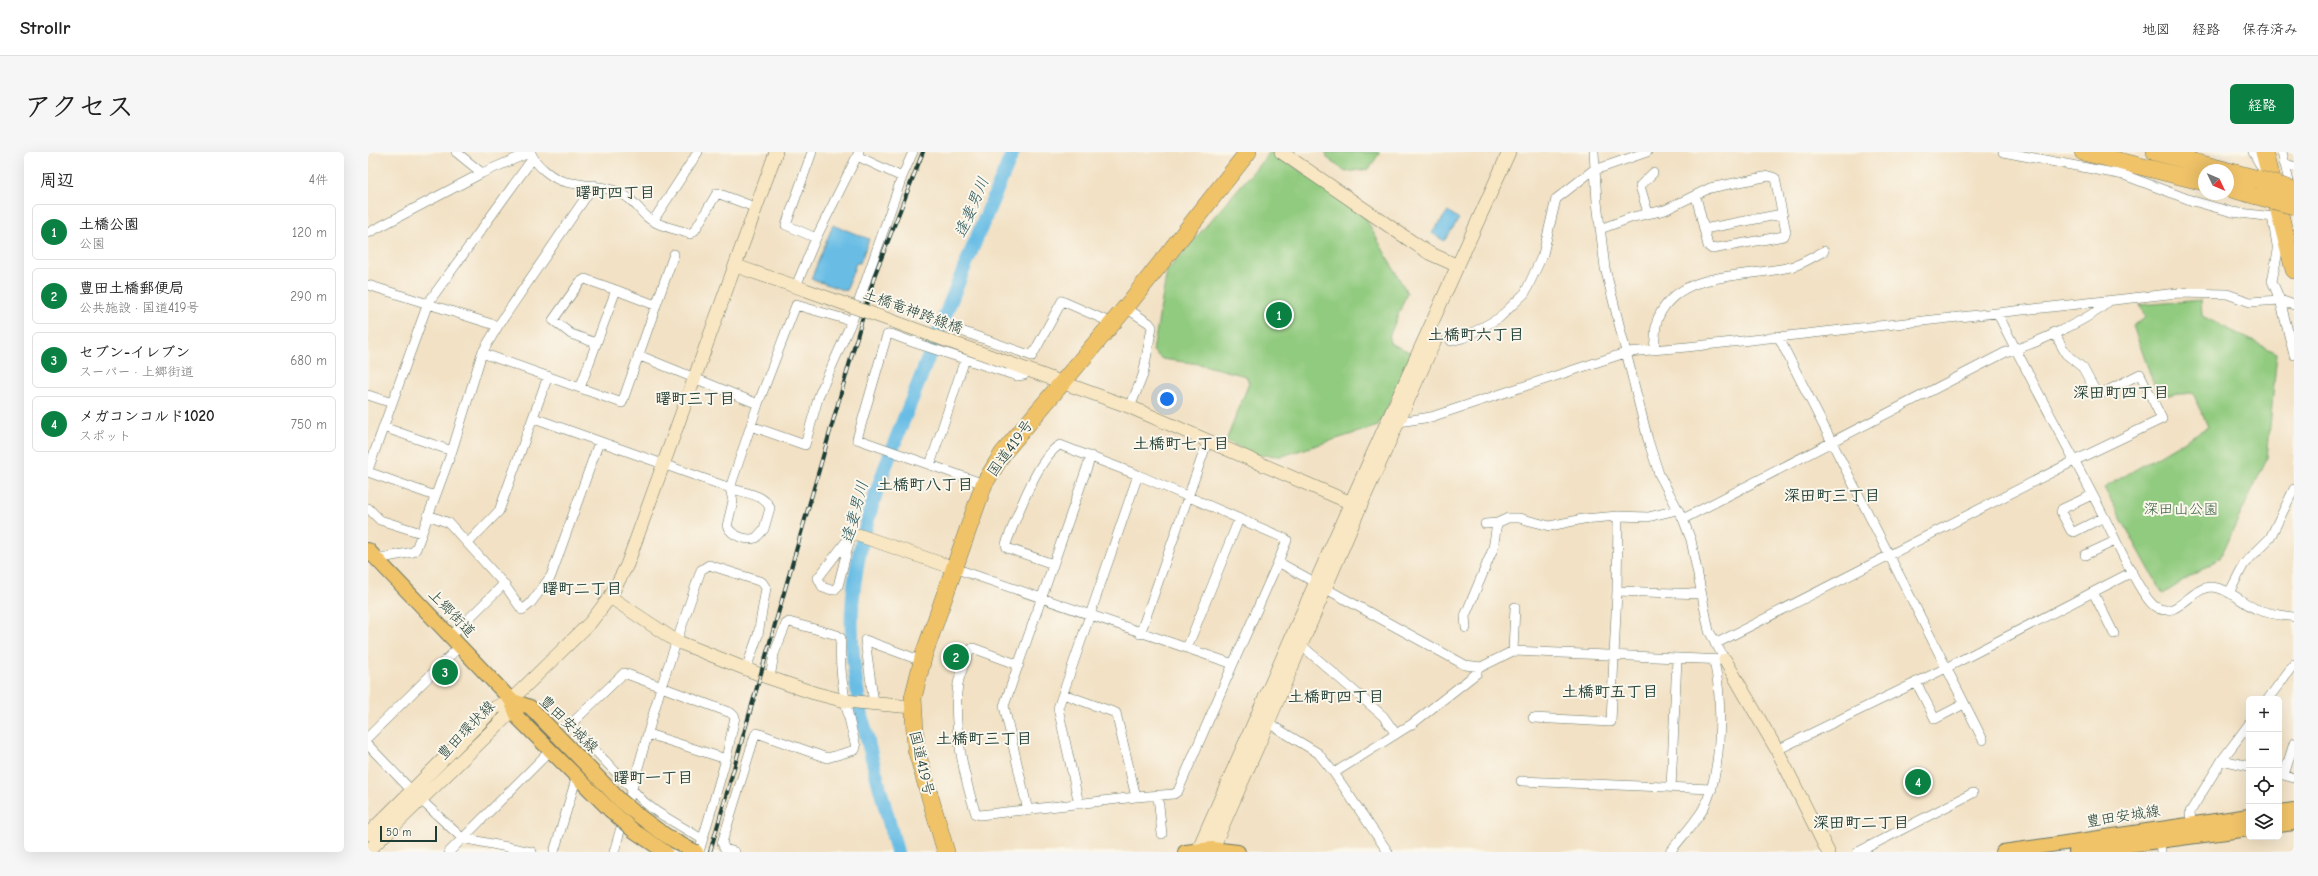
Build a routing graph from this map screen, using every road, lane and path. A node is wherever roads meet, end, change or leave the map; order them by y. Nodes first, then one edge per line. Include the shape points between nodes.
1 (456, 152) edge
2 (698, 152) edge
3 (776, 152) edge
4 (812, 152) edge
5 (913, 152) edge
6 (1248, 152) edge
7 (1281, 152) edge
8 (1509, 152) edge
9 (1518, 152) edge
10 (1594, 152) edge
11 (1647, 152) edge
12 (2003, 152) edge
13 (2083, 152) edge
14 (2155, 152) edge
15 (2253, 152) edge
16 (2264, 152) edge
17 (2282, 152) edge
18 (532, 154) edge
19 (858, 154) edge
20 (2278, 158) edge
21 (2203, 164) edge
22 (2294, 167) edge
23 (1596, 169) junction
24 (2234, 172) edge
25 (482, 173) junction
26 (1652, 173) dead end
27 (902, 177) junction
28 (2198, 181) edge
29 (594, 185) junction
30 (2234, 190) edge
31 (2294, 190) edge
32 (1696, 196) junction
33 (2294, 205) edge
34 (757, 208) junction
35 (1648, 213) junction
36 (1782, 214) junction
37 (2273, 218) junction
38 (653, 221) junction
39 (1600, 229) junction
40 (1704, 229) junction
41 (2294, 232) edge
42 (368, 233) edge
43 (816, 238) junction
44 (1824, 251) dead end
45 (674, 254) dead end
46 (736, 266) junction
47 (1458, 266) junction
48 (2294, 270) edge
49 (368, 285) edge
50 (801, 288) junction
51 (616, 290) junction
52 (2108, 302) junction
53 (2287, 302) edge
54 (428, 303) junction
55 (655, 305) junction
56 (1126, 308) junction
57 (1998, 314) junction
58 (852, 321) junction
59 (1112, 323) junction
60 (498, 326) junction
61 (950, 327) dead end
62 (2054, 332) junction
63 (920, 334) dead end
64 (1778, 336) junction
65 (1451, 341) dead end
66 (596, 343) junction
67 (917, 344) junction
68 (1654, 348) junction
69 (2015, 350) junction
70 (1628, 352) junction
71 (482, 353) junction
72 (638, 355) junction
73 (2294, 355) edge
74 (966, 359) junction
75 (1029, 370) junction
76 (548, 376) junction
77 (694, 378) junction
78 (1062, 382) junction
79 (580, 388) junction
80 (368, 395) edge
81 (392, 403) junction
82 (758, 404) junction
83 (1130, 407) junction
84 (534, 418) junction
85 (1399, 422) junction
86 (751, 426) junction
87 (383, 427) junction
88 (368, 439) edge
89 (1208, 440) junction
90 (377, 442) junction
91 (599, 442) junction
92 (1833, 442) junction
93 (452, 451) junction
94 (1091, 456) junction
95 (2074, 461) junction
96 (664, 465) junction
97 (930, 465) junction
98 (368, 471) edge
99 (1138, 475) junction
100 (984, 484) junction
101 (730, 488) junction
102 (2294, 489) edge
103 (749, 494) junction
104 (2092, 495) junction
105 (435, 496) junction
106 (1187, 496) junction
107 (734, 501) junction
108 (1355, 505) junction
109 (368, 508) edge
110 (1677, 510) junction
111 (428, 516) junction
112 (1618, 516) junction
113 (2104, 517) junction
114 (1239, 519) junction
115 (1683, 519) junction
116 (1497, 523) junction
117 (1485, 524) dead end
118 (421, 533) junction
119 (854, 535) junction
120 (2115, 541) junction
121 (468, 542) junction
122 (370, 555) edge
123 (2085, 555) dead end
124 (1889, 556) junction
125 (1278, 562) junction
126 (1053, 564) junction
127 (954, 568) junction
128 (2132, 572) junction
129 (1310, 580) dead end
130 (504, 584) junction
131 (1617, 591) junction
132 (1332, 592) dead end
133 (2093, 592) junction
134 (2229, 593) junction
135 (1702, 594) junction
136 (610, 597) junction
137 (1042, 599) junction
138 (1514, 607) dead end
139 (1090, 616) junction
140 (2294, 617) edge
141 (1466, 628) dead end
142 (1140, 634) junction
143 (2114, 634) dead end
144 (451, 636) junction
145 (676, 641) junction
146 (1300, 644) junction
147 (1715, 644) junction
148 (460, 646) junction
149 (1187, 648) junction
150 (1512, 652) junction
151 (1614, 655) junction
152 (1677, 659) junction
153 (1719, 660) junction
154 (922, 661) junction
155 (1233, 664) junction
156 (2294, 664) edge
157 (1019, 665) junction
158 (1475, 668) junction
159 (1946, 668) junction
160 (746, 669) junction
161 (770, 678) junction
162 (1916, 682) junction
163 (661, 686) junction
164 (1063, 694) junction
165 (2270, 696) edge
166 (511, 700) junction
167 (845, 701) junction
168 (872, 704) junction
169 (1964, 704) junction
170 (912, 707) junction
171 (1534, 718) dead end
172 (1268, 723) junction
173 (2246, 728) edge
174 (648, 734) junction
175 (1396, 734) junction
176 (368, 737) edge
177 (1983, 740) dead end
178 (2294, 743) edge
179 (368, 746) edge
180 (551, 750) junction
181 (1777, 750) junction
182 (726, 759) junction
183 (2222, 760) junction
184 (2246, 765) edge
185 (1334, 773) junction
186 (2282, 773) edge
187 (2282, 775) edge
188 (577, 776) junction
189 (2294, 778) edge
190 (1521, 781) dead end
191 (1671, 788) junction
192 (632, 789) junction
193 (1712, 789) junction
194 (1973, 793) dead end
195 (417, 795) junction
196 (1158, 796) junction
197 (1136, 797) junction
198 (1080, 804) junction
199 (2294, 810) edge
200 (1028, 811) junction
201 (2282, 812) edge
202 (2246, 816) edge
203 (2191, 823) junction
204 (2294, 823) edge
205 (2282, 825) edge
206 (2246, 830) edge
207 (368, 834) edge
208 (1162, 834) dead end
209 (462, 838) junction
210 (702, 839) junction
211 (2161, 846) edge
212 (368, 851) edge
213 (1201, 851) edge
214 (2028, 851) edge
215 (449, 852) edge
216 (532, 852) edge
217 (554, 852) edge
218 (614, 852) edge
219 (665, 852) edge
220 (696, 852) edge
221 (699, 852) edge
222 (735, 852) edge
223 (946, 852) edge
224 (1238, 852) edge
225 (1388, 852) edge
226 (1670, 852) edge
227 (1828, 852) edge
228 (1858, 852) edge
229 (2003, 852) edge
230 (2076, 852) edge

1 - 25 street
2 - 38 street
3 - 34 street, 豊田環状線
4 - 43 street via 786,225
5 - 27 street
6 - 56 highway, 国道419号
7 - 47 street via 1429,253
8 - 47 street
9 - 85 street
10 - 23 street
11 - 23 street
12 - 37 street via 2124,175 2193,201 2232,212
13 - 28 highway
14 - 21 highway
15 - 37 street via 2262,169
16 - 48 highway
17 - 20 street
18 - 25 street
18 - 29 street via 551,175 565,182
18 - 54 street
19 - 27 street
19 - 43 street
20 - 22 street
20 - 33 street
20 - 41 highway
23 - 39 street
23 - 65 street via 1556,199 1543,254 1525,293 1499,318 1464,338
24 - 31 highway, bridge
25 - 42 street
26 - 35 street via 1640,186
27 - 58 street
29 - 38 street via 624,195
29 - 60 street
30 - 33 highway, bridge
32 - 35 street via 1665,210
32 - 36 street via 1710,188 1769,176 1775,178
32 - 40 street
34 - 38 street via 718,193 693,233
34 - 46 street, 豊田環状線
35 - 39 street
36 - 40 street
36 - 40 street via 1786,232 1784,236 1712,249 1708,246
37 - 53 street via 2278,251 2272,281
39 - 70 street via 1605,268
43 - 50 street
44 - 68 street via 1796,266 1763,273 1712,278 1679,294 1662,311 1658,319
45 - 55 street
46 - 50 street, 土橋竜神跨線橋
46 - 77 street, 豊田環状線
47 - 108 street
49 - 54 street
50 - 75 street, 土橋竜神跨線橋, bridge
51 - 55 street
51 - 66 street
51 - 66 street via 585,279 580,282 553,320 571,334
52 - 53 street via 2178,293 2227,294 2256,302
52 - 57 street
52 - 62 street via 2101,310
53 - 73 street
54 - 60 street
54 - 81 street
55 - 72 street
56 - 59 highway, 国道419号
56 - 83 street via 1149,323 1152,328 1143,375
57 - 64 street
57 - 69 street
58 - 82 street via 796,305
58 - 86 street via 819,395 805,445
59 - 61 street via 1062,301 1032,356
59 - 78 highway, 国道419号
60 - 71 street
62 - 69 street
62 - 95 street via 2066,354 2083,368 2097,394 2140,374 2162,415 2162,419
63 - 67 street
64 - 68 street
64 - 92 street
66 - 79 street
67 - 74 street
67 - 97 street via 891,334 887,335 858,439
68 - 70 street
69 - 92 street
69 - 95 street
70 - 85 street via 1471,405 1431,417
70 - 110 street via 1651,451
71 - 76 street
71 - 93 street
72 - 77 street
72 - 79 street via 622,403
74 - 75 street via 1017,376 1024,375
74 - 97 street
75 - 78 street, 土橋竜神跨線橋
76 - 79 street
76 - 84 street
77 - 82 street
77 - 96 street, 豊田環状線
78 - 83 street, 土橋竜神跨線橋
78 - 100 highway, 国道419号 via 1003,453
80 - 81 street
81 - 87 street
82 - 86 street
83 - 89 street, 土橋竜神跨線橋
84 - 91 street
84 - 121 street via 499,511
85 - 108 street
86 - 101 street
87 - 90 street
87 - 93 street
88 - 90 street
89 - 106 street
89 - 108 street, 土橋竜神跨線橋
90 - 98 street
91 - 96 street
91 - 130 street via 551,576 530,604 522,610
92 - 115 street
92 - 124 street
93 - 105 street
94 - 99 street
94 - 126 street
94 - 126 street via 1058,446 1023,498 1006,544 1007,548
95 - 104 street
95 - 124 street
96 - 101 street
96 - 136 street, 豊田環状線 via 627,565
97 - 100 street
98 - 105 street
99 - 106 street
99 - 139 street
100 - 127 highway, 国道419号
101 - 103 street
101 - 107 street
102 - 134 street via 2270,538 2244,564
103 - 107 street
103 - 107 street via 762,498 770,508 764,529 756,538 735,535 727,526
104 - 113 street
104 - 113 street via 2062,509 2070,531 2074,532
105 - 111 street
106 - 114 street
106 - 142 street
108 - 146 street
108 - 213 street
109 - 118 street via 380,520
110 - 112 street via 1648,517
110 - 115 street
111 - 118 street
111 - 121 street via 449,523
112 - 116 street via 1583,519 1550,526 1520,518 1508,518
112 - 131 street
113 - 120 street
114 - 125 street via 1287,540
114 - 149 street
115 - 135 street via 1691,540
116 - 117 street
116 - 141 street via 1494,549 1465,616
118 - 122 street via 413,552
119 - 119 street via 838,586 834,590 823,588 818,578 821,572
119 - 127 street
120 - 123 street
120 - 128 street
121 - 130 street
122 - 144 main road, 上郷街道
124 - 147 street
124 - 159 street
125 - 129 street
125 - 155 street
126 - 137 street
127 - 137 street
127 - 154 highway, 国道419号
128 - 133 street
128 - 134 street via 2149,602 2161,609 2175,608 2207,587
130 - 144 street
131 - 135 street
131 - 151 street
132 - 158 street via 1465,665
133 - 143 street
133 - 159 street
134 - 140 street via 2266,613
135 - 147 street via 1709,631
136 - 145 street
136 - 166 street, 豊田環状線 via 590,623
137 - 139 street
137 - 157 street
138 - 150 street
139 - 142 street
139 - 164 street
142 - 149 street
144 - 148 main road, 上郷街道
145 - 160 street
145 - 160 street via 701,570 709,565 762,582 766,588 758,635
145 - 163 street
146 - 172 street
146 - 175 street via 1383,716
147 - 153 street
148 - 166 main road, 上郷街道
148 - 176 street
149 - 155 street
150 - 151 street
150 - 158 street
151 - 152 street
151 - 171 street via 1611,722
152 - 153 street
152 - 191 street
153 - 181 street
153 - 193 street via 1720,717
154 - 168 street via 865,640
154 - 170 highway, 国道419号
155 - 196 street via 1178,791
156 - 165 street
157 - 200 street via 1004,706
157 - 200 street via 973,648 970,650 958,685 957,727 976,814 980,816
158 - 175 street via 1477,672 1471,678
159 - 162 street
159 - 169 street
160 - 161 street
161 - 167 street
161 - 167 street via 774,654 787,623 837,635 840,638
162 - 169 street via 1935,719
162 - 181 street
163 - 174 street
163 - 182 street via 731,713 735,717
163 - 192 street via 624,673 572,723 572,726
164 - 197 street via 1116,713
164 - 198 street via 1058,713
166 - 180 main road, 豊田安城線 via 518,718
166 - 195 street, 豊田環状線 via 496,707
166 - 220 main road, 豊田安城線, bridge via 530,707 620,800 642,819
167 - 168 street
167 - 222 street via 855,750 827,758 758,733 755,735 722,843 725,849
168 - 170 street
169 - 177 street
170 - 223 highway, 国道419号 via 916,749
172 - 185 street via 1318,753
172 - 213 street
173 - 183 street
174 - 182 street
174 - 192 street
175 - 185 street
178 - 186 street
179 - 195 street
180 - 188 main road, 豊田安城線
180 - 209 street
181 - 227 street
182 - 210 street
183 - 184 street
183 - 203 street via 2190,812
185 - 225 street
187 - 189 street
188 - 217 street
188 - 219 main road, 豊田安城線, bridge via 634,831
190 - 191 street
191 - 193 street
192 - 210 street via 658,812
192 - 218 street
193 - 226 street via 1701,811
194 - 228 street
195 - 207 street, 豊田環状線
195 - 209 street
195 - 212 street, 豊田環状線
196 - 197 street
196 - 208 street
197 - 198 street
198 - 200 street
199 - 201 main road
202 - 203 main road, 豊田安城線
203 - 214 main road, 豊田安城線
204 - 205 main road
206 - 211 main road, 豊田安城線
209 - 215 street
209 - 216 street
210 - 221 street
211 - 230 main road, 豊田安城線
213 - 224 main road
214 - 229 main road, 豊田安城線

